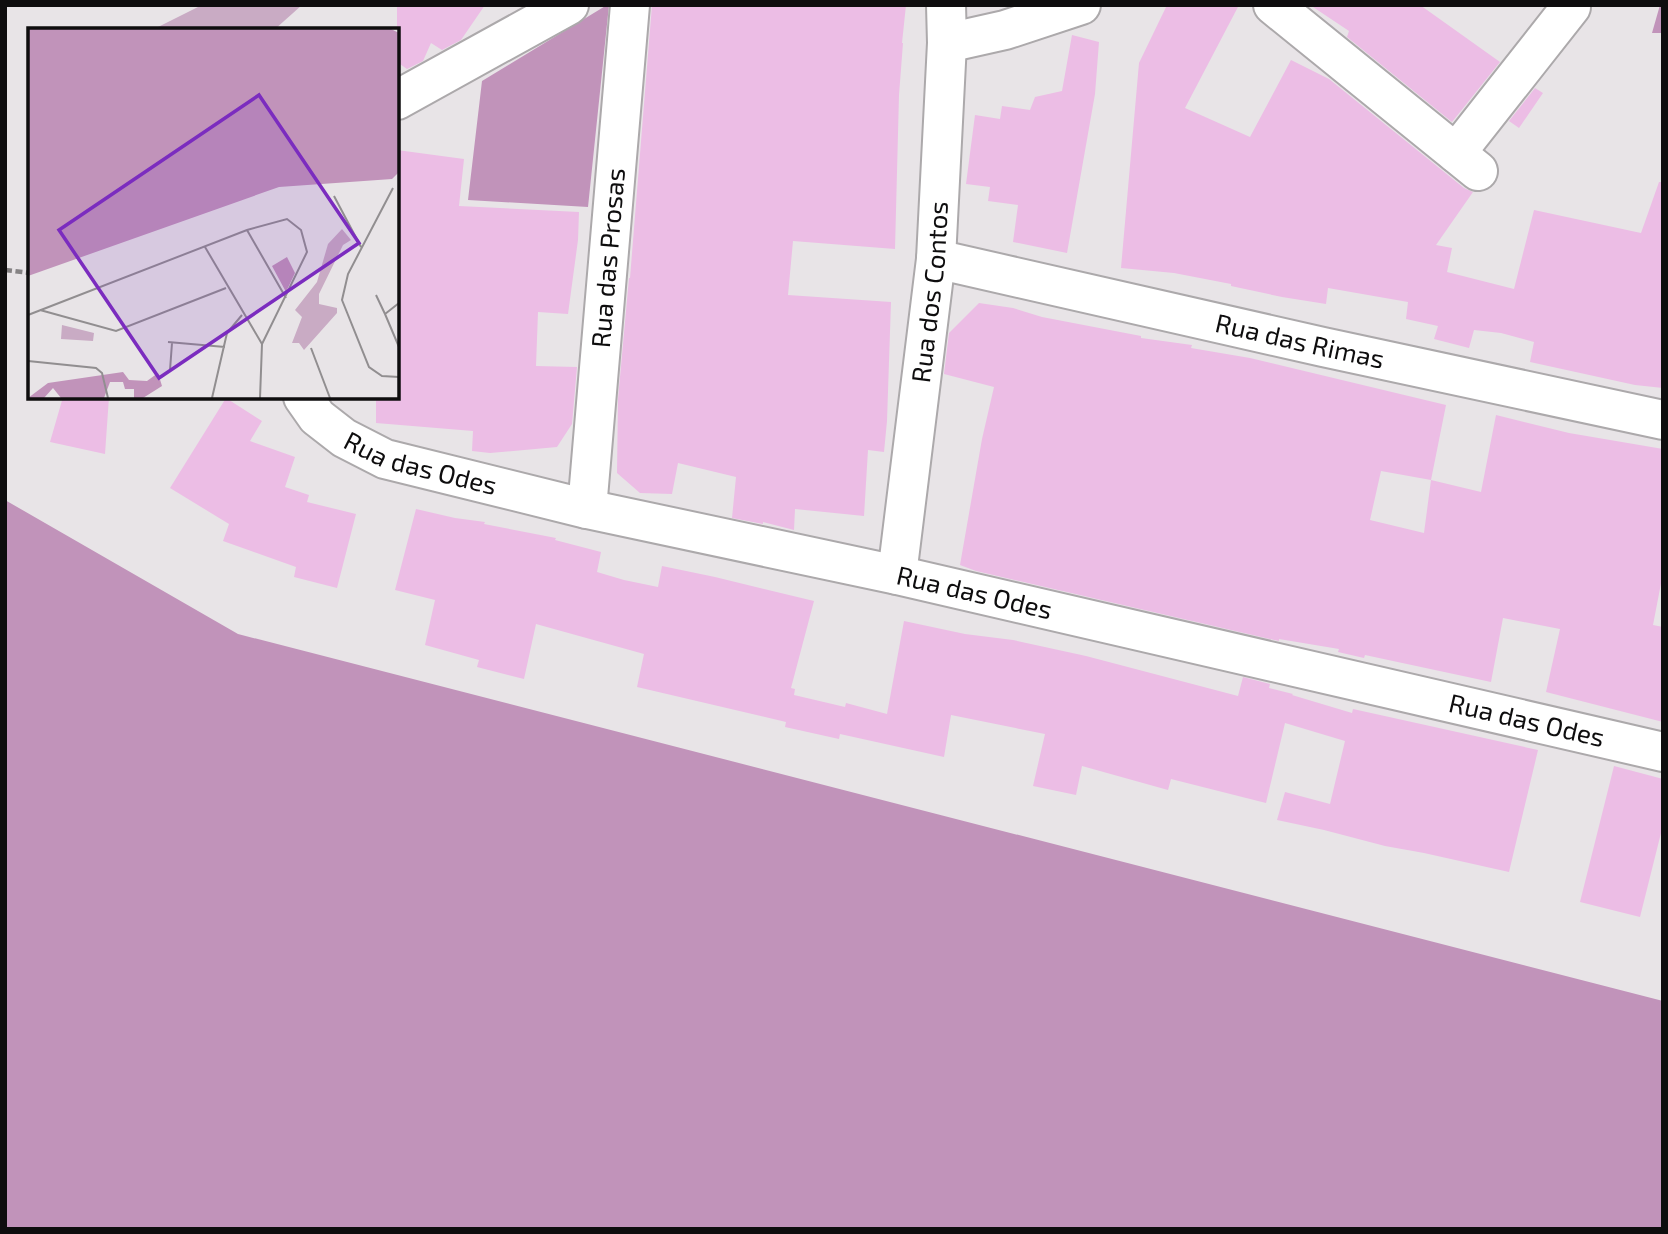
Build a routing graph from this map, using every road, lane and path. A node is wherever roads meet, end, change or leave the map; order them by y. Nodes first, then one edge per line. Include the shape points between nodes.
1 (569, 5) edge
2 (630, 5) edge
3 (946, 5) edge
4 (1081, 5) edge
5 (1273, 5) edge
6 (1571, 7) dead end
7 (947, 43) junction
8 (399, 99) edge
9 (936, 259) junction
10 (5, 270) edge
11 (28, 273) edge
12 (304, 399) edge
13 (1663, 420) edge
14 (587, 509) junction
15 (897, 575) junction
16 (1663, 752) edge

1 - 8 street
2 - 14 street, Rua das Prosas
3 - 7 street, Rua dos Contos
4 - 7 street
5 - 6 street via 1467,162
7 - 9 street, Rua dos Contos
9 - 13 street, Rua das Rimas
9 - 15 street, Rua dos Contos
10 - 11 path
12 - 14 street, Rua das Odes via 317,417 344,438 385,459
14 - 15 street, Rua das Odes
15 - 16 street, Rua das Odes

